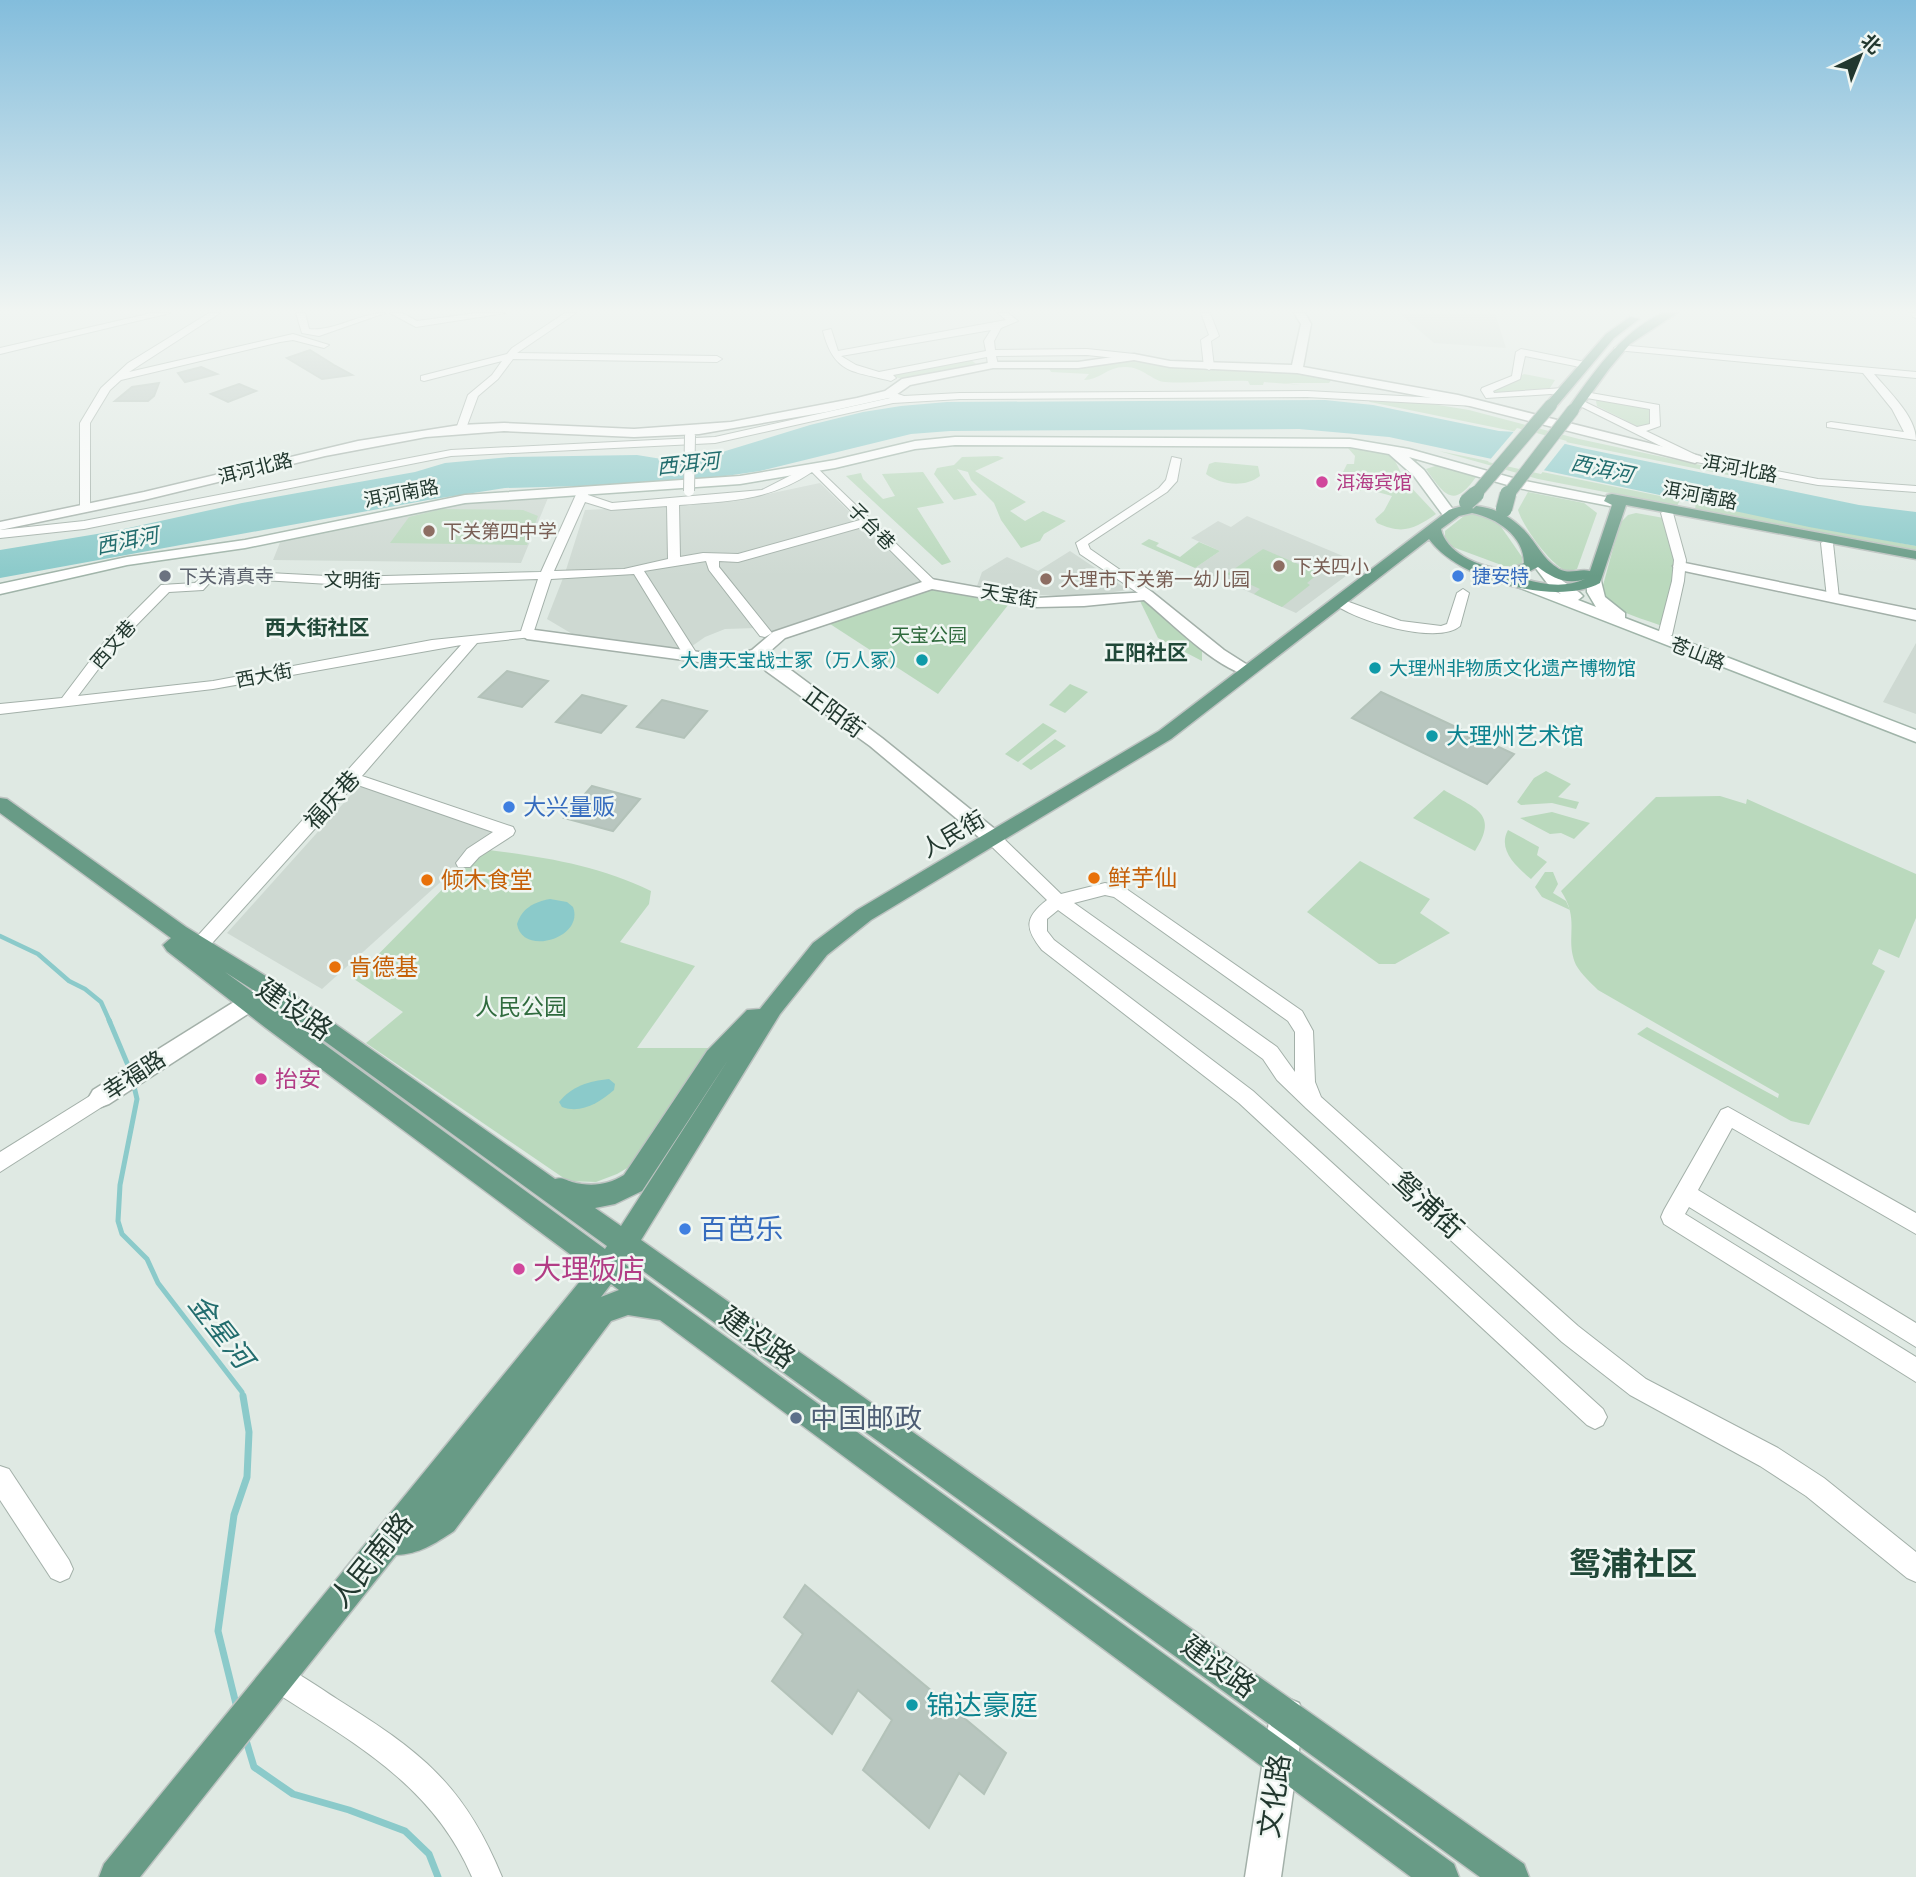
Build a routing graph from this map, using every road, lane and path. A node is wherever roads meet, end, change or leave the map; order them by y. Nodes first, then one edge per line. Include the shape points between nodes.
1 (100, 401) edge
2 (471, 401) edge
3 (873, 401) edge
4 (876, 401) edge
5 (1430, 401) edge
6 (1465, 401) edge
7 (1555, 401) edge
8 (1891, 401) edge
9 (1475, 403) junction
10 (1579, 403) junction
11 (1831, 425) dead end
12 (461, 429) junction
13 (1636, 430) junction
14 (635, 433) junction
15 (690, 434) junction
16 (1914, 437) edge
17 (1390, 447) junction
18 (538, 449) junction
19 (1177, 459) dead end
20 (1695, 459) junction
21 (1437, 460) junction
22 (1453, 460) junction
23 (813, 467) junction
24 (1413, 468) junction
25 (1916, 489) edge
26 (583, 494) junction
27 (689, 496) junction
28 (1615, 501) junction
29 (673, 502) junction
30 (84, 510) junction
31 (1667, 513) junction
32 (1450, 515) junction
33 (867, 522) junction
34 (0, 526) edge
35 (1513, 527) junction
36 (57, 528) junction
37 (1434, 528) junction
38 (0, 534) edge
39 (0, 541) edge
40 (1827, 543) junction
41 (1532, 554) junction
42 (1398, 556) junction
43 (1454, 557) junction
44 (1916, 557) edge
45 (712, 558) junction
46 (674, 563) junction
47 (1680, 566) junction
48 (1482, 568) junction
49 (636, 569) junction
50 (545, 574) junction
51 (1595, 580) junction
52 (1515, 581) junction
53 (931, 584) junction
54 (165, 587) joint
55 (0, 589) edge
56 (1563, 589) junction
57 (1463, 593) dead end
58 (1147, 594) junction
59 (1833, 598) junction
60 (1338, 602) junction
61 (1916, 615) edge
62 (1627, 620) junction
63 (765, 633) dead end
64 (527, 634) junction
65 (1665, 635) junction
66 (472, 640) junction
67 (758, 653) junction
68 (690, 654) dead end
69 (1249, 671) junction
70 (65, 703) junction
71 (0, 709) edge
72 (1916, 729) edge
73 (1916, 736) edge
74 (352, 778) junction
75 (0, 804) edge
76 (0, 817) edge
77 (994, 839) junction
78 (464, 863) dead end
79 (1059, 901) junction
80 (194, 951) junction
81 (796, 975) junction
82 (259, 996) junction
83 (101, 1097) joint
84 (1313, 1102) junction
85 (0, 1163) edge
86 (536, 1179) junction
87 (1685, 1194) junction
88 (1916, 1224) edge
89 (617, 1255) junction
90 (672, 1313) junction
91 (1916, 1336) edge
92 (1916, 1370) edge
93 (1594, 1417) dead end
94 (0, 1478) edge
95 (387, 1540) junction
96 (60, 1569) dead end
97 (1916, 1569) edge
98 (277, 1677) junction
99 (1287, 1715) junction
100 (1279, 1758) junction
101 (117, 1877) edge
102 (487, 1877) edge
103 (1263, 1877) edge
104 (1440, 1877) edge
105 (1511, 1877) edge

1 - 30 street via 85,423
2 - 12 street
3 - 15 street, 洱河北路
4 - 18 street via 715,440
5 - 9 street
6 - 9 street, 洱河北路
7 - 32 main road, 人民街, bridge via 1485,486
8 - 16 street
9 - 20 street, 洱河北路
10 - 13 street
10 - 13 street via 1655,407 1655,426
10 - 35 main road, bridge via 1508,495 1504,509
11 - 16 street
12 - 14 street, 洱河北路
12 - 30 street, 洱河北路 via 300,457
13 - 20 street
14 - 15 street, 洱河北路
14 - 18 street
15 - 27 street, bridge
17 - 21 street, 洱河南路
17 - 22 street, 洱河南路
17 - 23 street, 洱河南路 via 1307,442 968,441 915,445
17 - 24 street
18 - 36 street via 450,453
19 - 58 street via 1171,481 1163,490 1082,543 1084,551
20 - 25 street, 洱河北路 via 1818,482
21 - 22 street
21 - 24 street
21 - 28 street, 洱河南路 via 1518,484
22 - 28 street, 洱河南路
23 - 26 street, 洱河南路 via 730,481
23 - 27 street via 764,493
23 - 33 street, 子台巷
24 - 32 street via 1435,504
26 - 29 street via 611,507
26 - 50 street
26 - 55 street, 洱河南路 via 465,499
27 - 29 street
28 - 31 main road, 洱河南路
28 - 41 main road via 1584,575 1564,576
28 - 44 main road, 洱河南路
28 - 51 main road
29 - 46 street
30 - 34 street, 洱河北路
31 - 40 main road, 洱河南路
31 - 47 street
32 - 35 main road via 1464,509 1479,510
32 - 37 main road, 人民街
33 - 45 street via 738,558
33 - 53 street, 子台巷
35 - 41 main road
36 - 38 street
36 - 39 street
37 - 42 main road, 人民街
37 - 43 main road via 1438,544
40 - 44 main road, 洱河南路
40 - 59 street
41 - 48 main road via 1532,565 1521,572
41 - 56 street
42 - 43 main road via 1424,551
42 - 60 main road, 人民街
43 - 48 main road
45 - 46 street
45 - 63 street via 713,567
46 - 49 street
47 - 59 street
47 - 65 street
48 - 52 main road, 苍山路
49 - 50 street
49 - 68 street
50 - 54 street, 文明街 via 346,581 212,573 199,587
50 - 64 street
51 - 56 main road
51 - 62 street via 1594,592 1601,604
52 - 56 main road
52 - 73 street, 苍山路
53 - 58 street, 天宝街 via 1023,601 1068,602
53 - 67 street, 天宝街 via 779,635
54 - 70 street, 西文巷 via 110,644
56 - 62 street
57 - 60 street via 1453,626 1443,631 1377,619
58 - 69 street via 1218,653
59 - 61 street
60 - 69 main road, 人民街
62 - 65 street, 苍山路
64 - 66 street, 西大街
64 - 67 street via 729,661
65 - 72 street, 苍山路
66 - 70 street, 西大街 via 213,685
66 - 74 street, 福庆巷
67 - 77 street, 正阳街
69 - 77 main road, 人民街 via 1155,742
70 - 71 street, 西大街
74 - 78 street via 507,831
74 - 80 street, 福庆巷
75 - 80 main road, 建设路
76 - 80 main road, 建设路
77 - 79 street
77 - 81 main road, 人民街 via 846,927
79 - 84 street, 鸳浦街 via 1270,1053
79 - 84 street via 1105,889 1119,892 1295,1016 1304,1031 1305,1082
79 - 93 street via 1037,920 1040,936 1048,945 1246,1097
80 - 82 main road, 建设路
81 - 86 main road via 715,1058 633,1183 609,1195 585,1197
81 - 89 main road, 人民街
82 - 83 street, 幸福路
82 - 86 main road, 建设路
82 - 89 main road, 建设路
83 - 85 street, 幸福路
84 - 97 street, 鸳浦街 via 1570,1334 1638,1387 1815,1487
86 - 89 main road, 建设路
87 - 88 street via 1728,1116
87 - 91 street
87 - 92 street via 1672,1217
89 - 90 main road, 建设路
89 - 95 main road, 人民南路
89 - 99 main road, 建设路
90 - 95 main road via 634,1301 601,1312 443,1520 414,1539
90 - 100 main road, 建设路
94 - 96 street
95 - 98 main road, 人民南路
98 - 101 main road, 人民南路
98 - 102 street via 427,1780 467,1829
99 - 100 street, 文化路
99 - 105 main road, 建设路
100 - 103 street, 文化路
100 - 104 main road, 建设路

